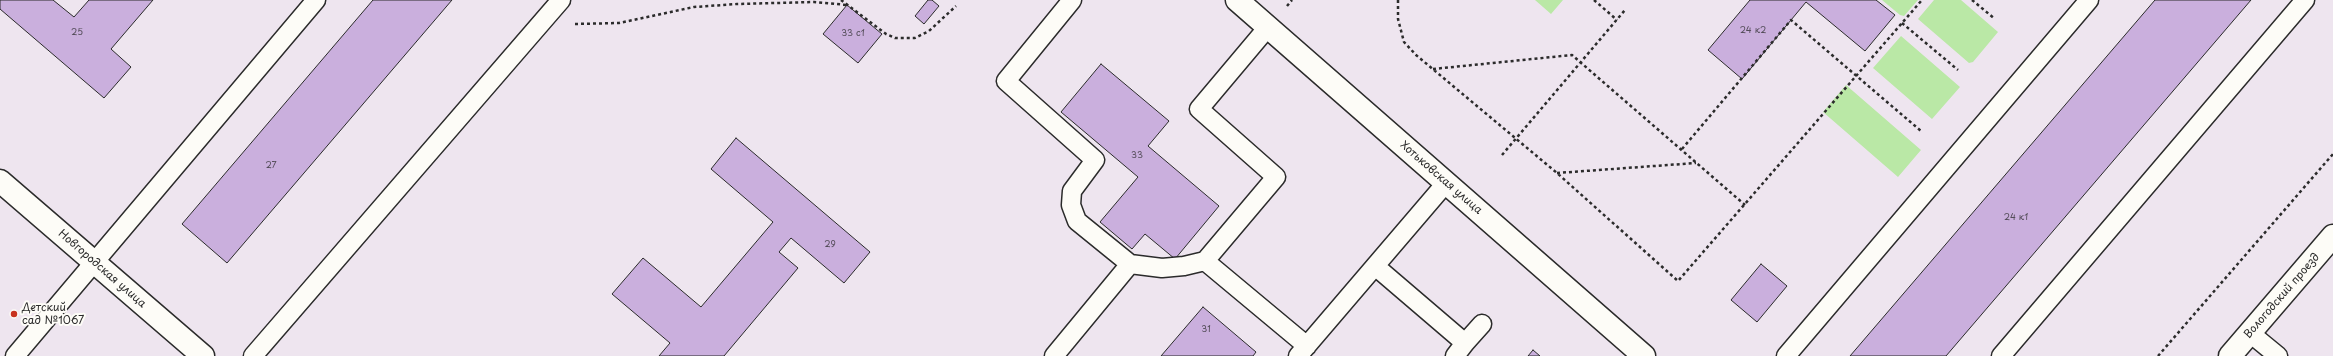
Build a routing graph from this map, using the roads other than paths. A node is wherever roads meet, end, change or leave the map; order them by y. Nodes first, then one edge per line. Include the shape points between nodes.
1 (316, 0) edge
2 (561, 0) edge
3 (1072, 0) edge
4 (1237, 0) edge
5 (2089, 0) edge
6 (2305, 0) edge
7 (1268, 27) junction
8 (0, 181) edge
9 (1446, 183) junction
10 (2333, 236) edge
11 (1205, 261) junction
12 (94, 262) junction
13 (1130, 264) junction
14 (1375, 266) junction
15 (1482, 324) dead end
16 (2250, 333) junction
17 (1460, 349) edge
18 (1302, 351) edge
19 (15, 356) edge
20 (203, 356) edge
21 (253, 356) edge
22 (1054, 356) edge
23 (1644, 356) edge
24 (1786, 356) edge
25 (2001, 356) edge
26 (2230, 356) edge
27 (2278, 356) edge

1 - 12 lane
2 - 21 lane
3 - 13 lane via 1006,81 1095,160 1072,191 1071,205 1077,221
4 - 7 street, Хотьковская улица
5 - 24 lane
6 - 25 lane
7 - 9 street, Хотьковская улица
7 - 11 lane via 1199,109 1276,177
8 - 12 street, Новгородская улица
9 - 14 lane
9 - 23 street, Хотьковская улица
10 - 16 street, Вологодский проезд
11 - 13 lane via 1162,268
11 - 18 lane
12 - 19 lane
12 - 20 street, Новгородская улица
13 - 22 lane
14 - 17 lane
14 - 18 lane
15 - 17 lane
16 - 26 street, Вологодский проезд
16 - 27 lane

